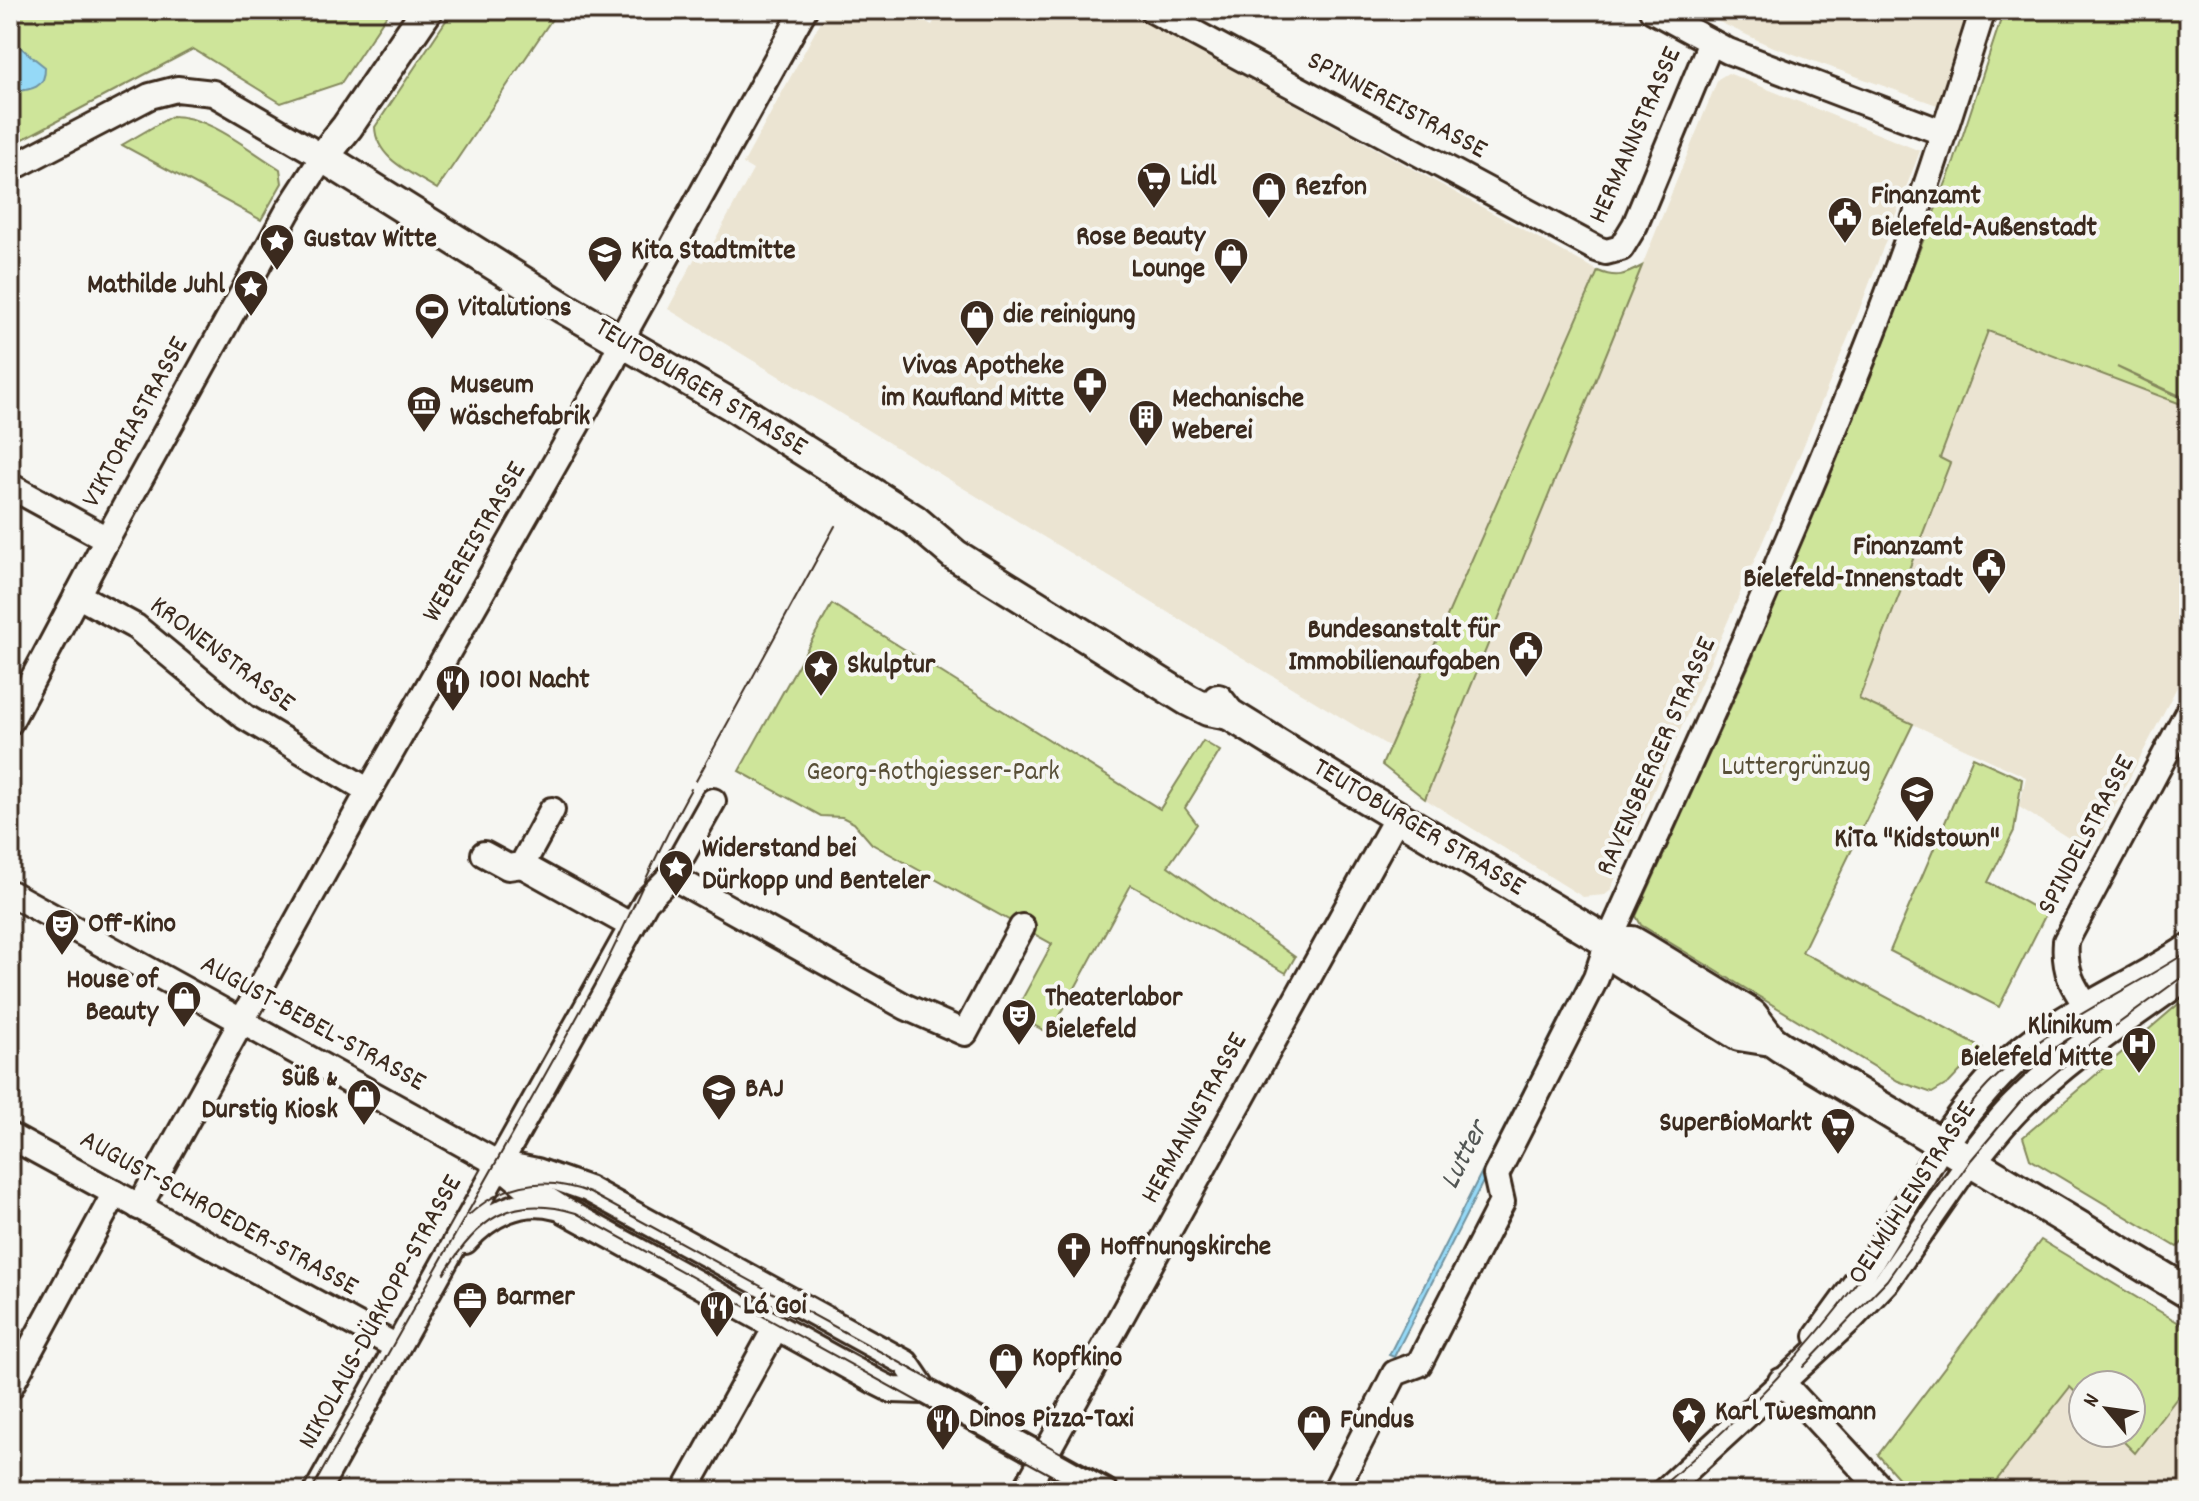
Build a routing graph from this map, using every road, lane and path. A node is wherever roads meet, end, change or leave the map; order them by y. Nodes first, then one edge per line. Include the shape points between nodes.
1 (427, 10) edge
2 (804, 10) edge
3 (1152, 10) edge
4 (1652, 10) edge
5 (1983, 10) edge
6 (1711, 42) junction
7 (1944, 133) junction
8 (323, 157) junction
9 (10, 169) edge
10 (1614, 251) joint
11 (622, 343) junction
12 (10, 486) edge
13 (107, 539) junction
14 (77, 595) junction
15 (2189, 710) edge
16 (10, 722) edge
17 (369, 791) junction
18 (713, 801) dead end
19 (552, 810) dead end
20 (1397, 817) junction
21 (484, 854) dead end
22 (522, 865) junction
23 (671, 876) junction
24 (10, 893) edge
25 (632, 926) junction
26 (1022, 927) dead end
27 (1608, 942) junction
28 (2189, 950) edge
29 (2189, 972) edge
30 (2087, 1008) junction
31 (242, 1019) junction
32 (2104, 1034) junction
33 (10, 1136) edge
34 (1943, 1143) junction
35 (1971, 1160) junction
36 (499, 1164) junction
37 (115, 1193) junction
38 (139, 1207) junction
39 (562, 1209) junction
40 (442, 1267) junction
41 (2189, 1293) edge
42 (776, 1327) junction
43 (397, 1347) junction
44 (1781, 1381) junction
45 (10, 1387) edge
46 (925, 1391) junction
47 (1043, 1457) junction
48 (317, 1491) edge
49 (685, 1491) edge
50 (1025, 1491) edge
51 (1105, 1491) edge
52 (1335, 1491) edge
53 (1664, 1491) edge
54 (1883, 1491) edge

1 - 8 street
2 - 11 street, WEBEREISTRASSE
3 - 10 street, SPINNEREISTRASSE via 1597,249
4 - 6 street
5 - 7 street, RAVENSBERGER STRASSE
6 - 7 street
6 - 10 street, HERMANNSTRASSE via 1635,225
7 - 27 street, RAVENSBERGER STRASSE via 1827,446
8 - 9 street via 213,93 177,89 141,100
8 - 11 street, TEUTOBURGER STRASSE
8 - 13 street, VIKTORIASTRASSE via 301,187
11 - 17 street, WEBEREISTRASSE
11 - 20 street, TEUTOBURGER STRASSE via 914,520 987,553 1197,683 1229,714
12 - 13 street
13 - 14 street, VIKTORIASTRASSE
14 - 16 street, VIKTORIASTRASSE
14 - 17 street, KRONENSTRASSE via 136,627 245,717
15 - 30 street, SPINDELSTRASSE via 2066,941 2067,974
17 - 31 street, WEBEREISTRASSE
18 - 23 street, NIKOLAUS-DÜRKOPP-STRASSE
19 - 22 street
20 - 27 street, TEUTOBURGER STRASSE
20 - 47 street, HERMANNSTRASSE
21 - 22 street via 508,867
22 - 25 street
23 - 25 street, NIKOLAUS-DÜRKOPP-STRASSE via 651,894
23 - 26 street via 906,1007 965,1033
24 - 31 street, AUGUST-BEBEL-STRASSE
25 - 36 street, NIKOLAUS-DÜRKOPP-STRASSE
27 - 34 street, TEUTOBURGER STRASSE via 1632,942 1644,949 1752,1015 1771,1040
27 - 52 street, RAVENSBERGER STRASSE via 1596,978 1496,1175 1502,1202 1419,1364 1395,1373
28 - 30 street, OELMÜHLENSTRASSE
29 - 32 street, OELMÜHLENSTRASSE
30 - 32 street, SPINDELSTRASSE
30 - 34 street, OELMÜHLENSTRASSE via 2031,1045 1987,1086
31 - 36 street, AUGUST-BEBEL-STRASSE
31 - 38 street, WEBEREISTRASSE
32 - 35 street, OELMÜHLENSTRASSE via 2020,1102
33 - 37 street, AUGUST-SCHROEDER-STRASSE
34 - 35 street, TEUTOBURGER STRASSE
34 - 44 street, OELMÜHLENSTRASSE via 1871,1262
35 - 41 street, TEUTOBURGER STRASSE
35 - 44 street, OELMÜHLENSTRASSE via 1887,1281
36 - 39 street, AUGUST-BEBEL-STRASSE
36 - 40 street, NIKOLAUS-DÜRKOPP-STRASSE
36 - 46 street, AUGUST-BEBEL-STRASSE via 588,1189 906,1363
37 - 38 street, AUGUST-SCHROEDER-STRASSE
37 - 45 street
38 - 43 street, AUGUST-SCHROEDER-STRASSE
39 - 40 street, AUGUST-BEBEL-STRASSE via 528,1204 495,1215
39 - 42 street, AUGUST-BEBEL-STRASSE
40 - 43 street, NIKOLAUS-DÜRKOPP-STRASSE
42 - 46 street, AUGUST-BEBEL-STRASSE via 891,1389
42 - 49 street
43 - 48 street, NIKOLAUS-DÜRKOPP-STRASSE
44 - 53 street, OELMÜHLENSTRASSE
44 - 54 street
46 - 47 street, AUGUST-BEBEL-STRASSE
47 - 50 street, HERMANNSTRASSE
47 - 51 street, AUGUST-BEBEL-STRASSE

